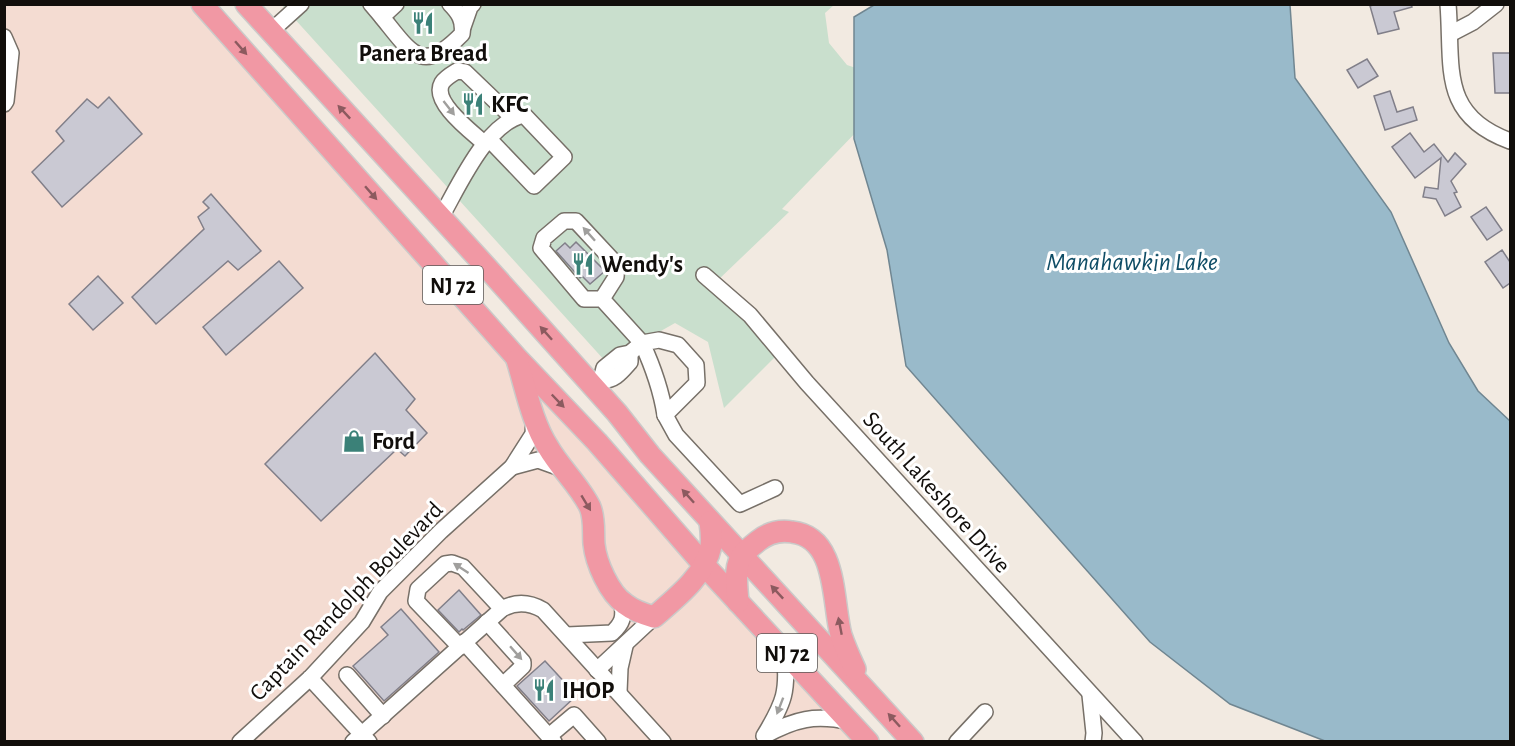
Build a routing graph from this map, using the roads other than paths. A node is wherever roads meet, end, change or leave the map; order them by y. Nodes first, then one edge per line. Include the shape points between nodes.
1 (202, 4) edge
2 (246, 4) edge
3 (301, 4) edge
4 (371, 4) edge
5 (396, 4) edge
6 (450, 4) edge
7 (473, 4) edge
8 (1448, 4) edge
9 (1496, 4) edge
10 (382, 17) junction
11 (463, 27) junction
12 (270, 32) junction
13 (1450, 34) junction
14 (4, 37) edge
15 (4, 104) edge
16 (512, 117) junction
17 (487, 141) junction
18 (1510, 141) edge
19 (441, 218) junction
20 (705, 275) dead end
21 (602, 299) junction
22 (636, 348) junction
23 (516, 357) junction
24 (597, 383) junction
25 (665, 415) junction
26 (534, 418) junction
27 (512, 467) junction
28 (564, 470) junction
29 (775, 488) dead end
30 (710, 522) junction
31 (742, 555) junction
32 (704, 565) junction
33 (738, 602) junction
34 (622, 603) junction
35 (502, 609) junction
36 (654, 617) junction
37 (488, 622) junction
38 (612, 633) junction
39 (567, 635) junction
40 (462, 645) junction
41 (625, 646) junction
42 (784, 648) junction
43 (584, 655) junction
44 (597, 670) junction
45 (347, 675) dead end
46 (310, 678) junction
47 (859, 681) junction
48 (503, 685) junction
49 (618, 692) junction
50 (1090, 695) junction
51 (985, 712) dead end
52 (383, 716) junction
53 (850, 722) junction
54 (361, 739) edge
55 (552, 739) edge
56 (760, 739) edge
57 (240, 741) edge
58 (598, 741) edge
59 (663, 741) edge
60 (868, 741) edge
61 (913, 741) edge
62 (961, 741) edge
63 (1093, 741) edge
64 (1135, 741) edge

1 -> 23 highway, NJ 72
2 - 12 highway, NJ 72
3 - 12 street
4 - 10 street
5 - 10 street
6 - 11 street
7 - 11 street
8 - 13 street
9 - 13 street
10 - 11 street via 421,57 438,55 462,34
19 -> 12 highway, NJ 72
13 - 18 street via 1451,74 1460,104 1488,132
14 - 15 street via 11,53
16 - 17 street
16 -> 17 street via 465,72 457,71 443,81 440,88 444,104
16 - 17 street via 524,115 564,157 534,186
17 - 19 street
24 -> 19 highway, NJ 72
20 - 50 street, South Lakeshore Drive via 750,315
21 -> 21 street via 616,277 616,265 576,221 564,220 544,238 541,248 584,299
21 - 22 street
22 - 24 street via 630,362 616,376
22 - 25 street via 661,390
22 - 25 street via 659,340 678,345 696,365 697,383
23 - 26 highway
23 -> 32 highway, NJ 72 via 597,442
30 -> 24 highway, NJ 72 via 650,455
25 - 29 street via 675,435 740,504
26 - 27 street, Captain Randolph Boulevard via 533,434
26 - 28 highway
27 - 28 street via 537,460
27 - 46 street, Captain Randolph Boulevard via 380,592 362,622
28 -> 34 highway via 590,508 597,561
30 - 31 highway, NJ 72
30 - 32 highway via 711,545
31 - 33 highway via 736,578
47 -> 31 highway, NJ 72
47 -> 31 highway via 842,635 828,565 819,547 807,535 777,531
32 - 33 highway, NJ 72
32 - 36 highway
33 - 42 highway, NJ 72
34 - 36 highway
34 - 38 street via 624,616
35 - 37 street
35 - 39 street via 518,603 535,606
35 -> 40 street via 463,567 445,564 418,589 416,601
36 - 41 street
37 - 40 street
37 -> 48 street via 523,662
38 - 39 street
38 - 43 street
39 - 43 street
40 - 48 street
40 - 52 street
41 - 44 street
41 - 49 street
42 - 53 highway, NJ 72
42 -> 56 street via 784,693 778,712
43 - 44 street
44 - 49 street
45 - 52 street
46 - 54 street
46 - 57 street, Captain Randolph Boulevard
61 -> 47 highway, NJ 72
48 - 55 street
49 - 59 street
50 - 63 street
50 - 64 street, South Lakeshore Drive
51 - 62 street
52 - 54 street
53 - 56 street via 811,718 788,723
53 - 60 highway, NJ 72
55 - 58 street via 574,715

